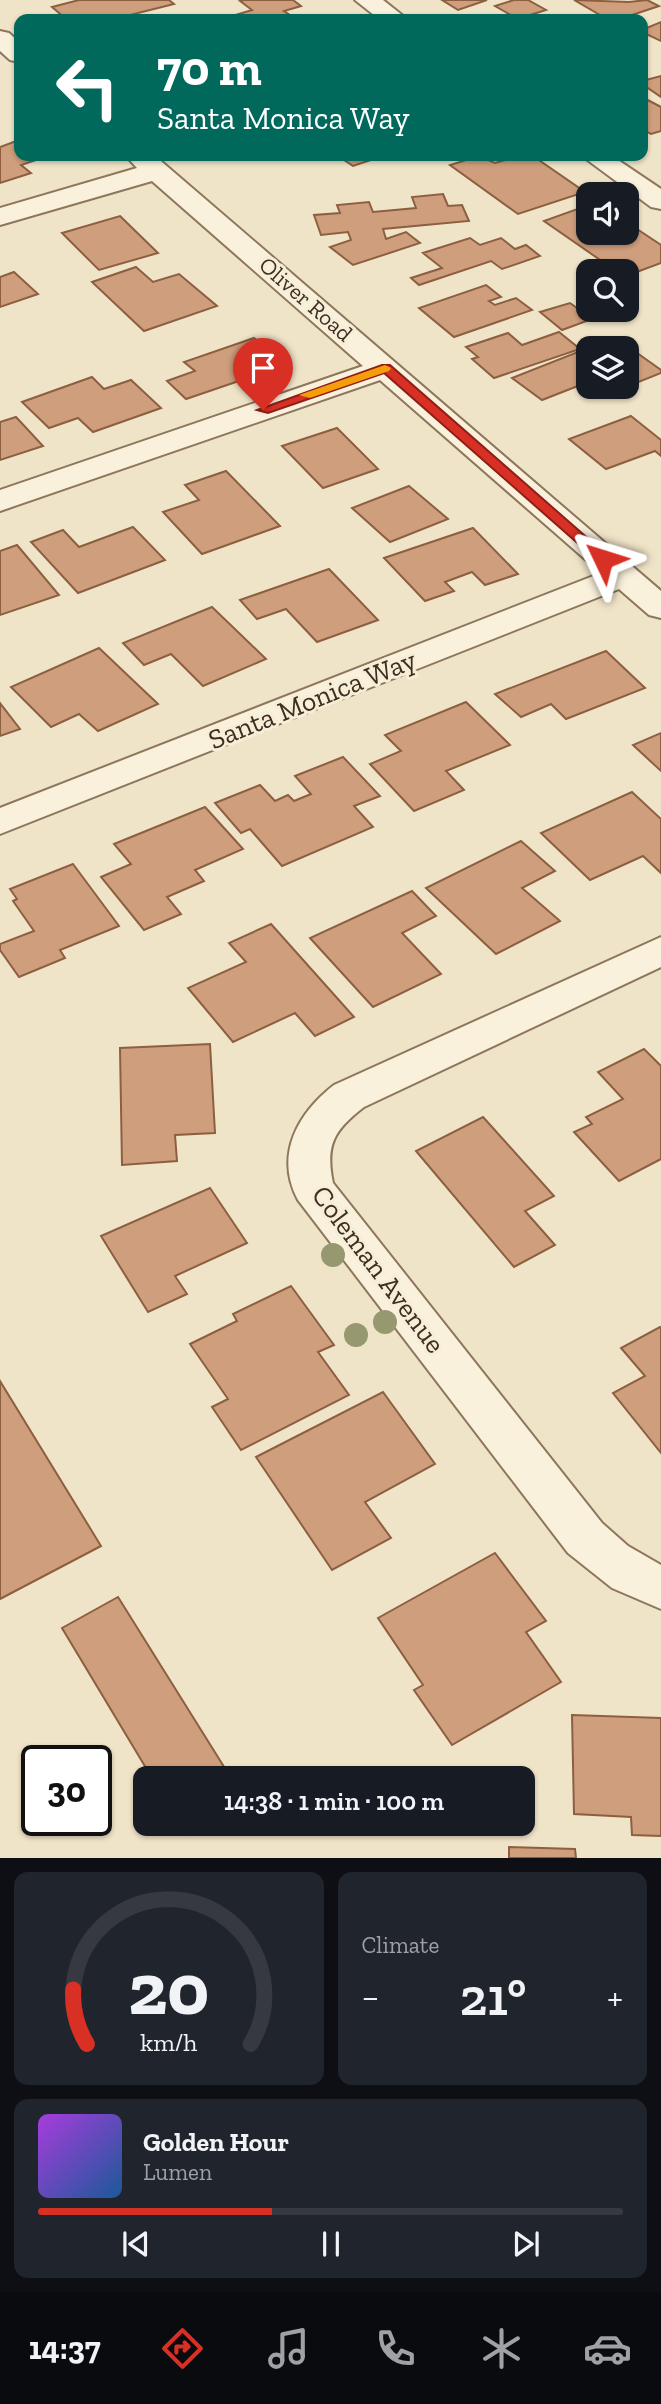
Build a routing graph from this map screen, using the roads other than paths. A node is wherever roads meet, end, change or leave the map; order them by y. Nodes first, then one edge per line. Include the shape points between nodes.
1 (367, 0) edge
2 (388, 14) edge
3 (602, 161) edge
4 (148, 163) edge
5 (661, 201) edge
6 (0, 217) edge
7 (386, 368) junction
8 (0, 501) edge
9 (623, 576) junction
10 (661, 608) edge
11 (0, 822) edge
12 (661, 951) edge
13 (661, 1587) edge

1 - 2 street
3 - 5 street
4 - 6 street
4 - 7 street, Oliver Road
7 - 8 street
7 - 9 street, Oliver Road
9 - 10 street, Oliver Road
9 - 11 street, Santa Monica Way
12 - 13 street, Coleman Avenue via 349,1096 317,1126 309,1146 308,1167 313,1188 585,1538 609,1562

